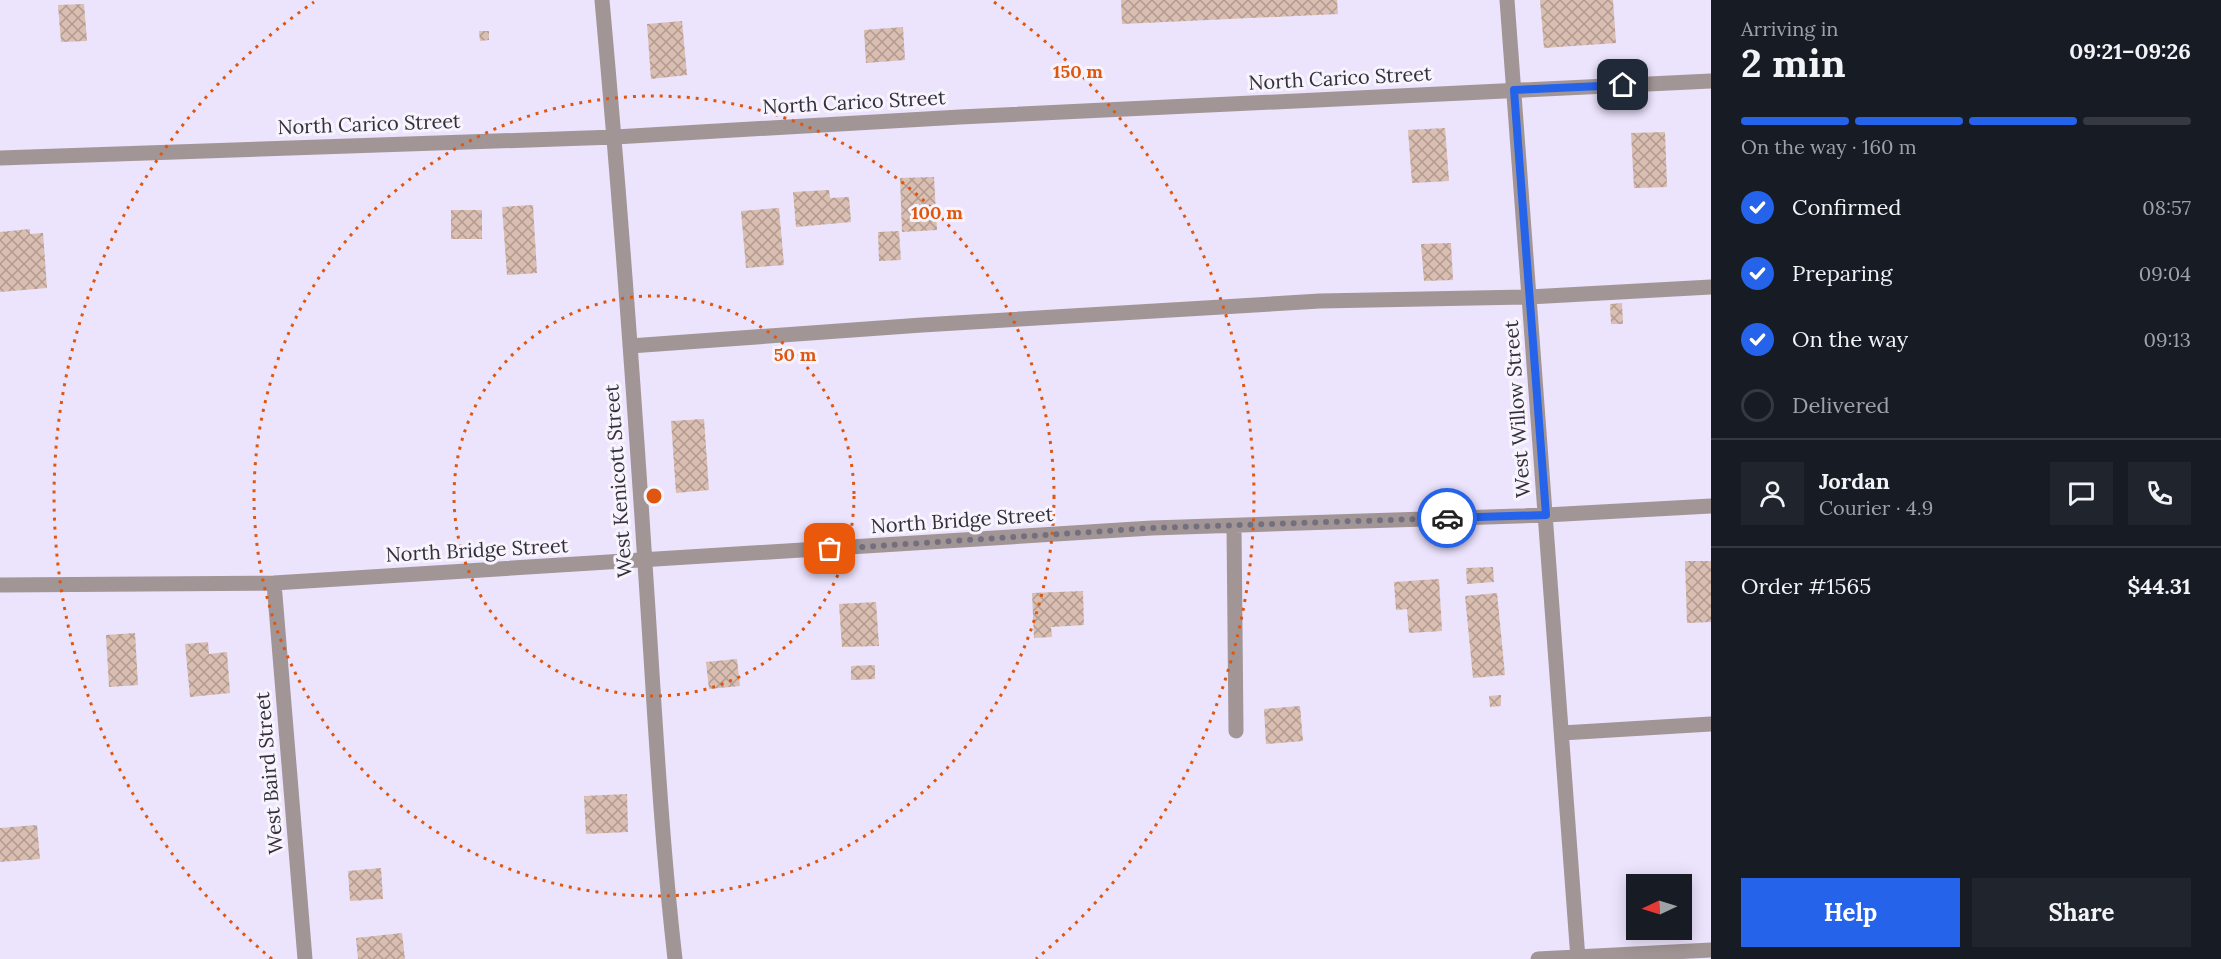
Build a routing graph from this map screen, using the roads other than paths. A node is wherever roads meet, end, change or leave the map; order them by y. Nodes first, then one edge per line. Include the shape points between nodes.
1 (602, 0) edge
2 (1507, 0) edge
3 (1711, 81) edge
4 (1514, 90) junction
5 (615, 137) junction
6 (0, 158) edge
7 (1711, 287) edge
8 (1529, 297) junction
9 (630, 346) junction
10 (1711, 506) edge
11 (1546, 515) junction
12 (1234, 526) junction
13 (645, 561) junction
14 (274, 583) junction
15 (0, 585) edge
16 (1711, 724) edge
17 (1236, 731) dead end
18 (1562, 733) junction
19 (1711, 950) edge
20 (1578, 958) edge
21 (305, 959) edge
22 (675, 959) edge
23 (1538, 959) edge

1 - 5 street, West Kenicott Street
2 - 4 street, West Willow Street
3 - 4 street, North Carico Street
4 - 5 street, North Carico Street
4 - 8 street, West Willow Street
5 - 6 street, North Carico Street
5 - 9 street, West Kenicott Street
7 - 8 street
8 - 9 street via 1320,301
8 - 11 street, West Willow Street
9 - 13 street, West Kenicott Street
10 - 11 street, North Bridge Street
11 - 12 street, North Bridge Street
11 - 18 street, West Willow Street
12 - 13 street, North Bridge Street
12 - 17 street
13 - 14 street, North Bridge Street
13 - 22 street, West Kenicott Street via 664,858
14 - 15 street, North Bridge Street
14 - 21 street, West Baird Street
16 - 18 street
18 - 20 street, West Willow Street
19 - 20 street
20 - 23 street

